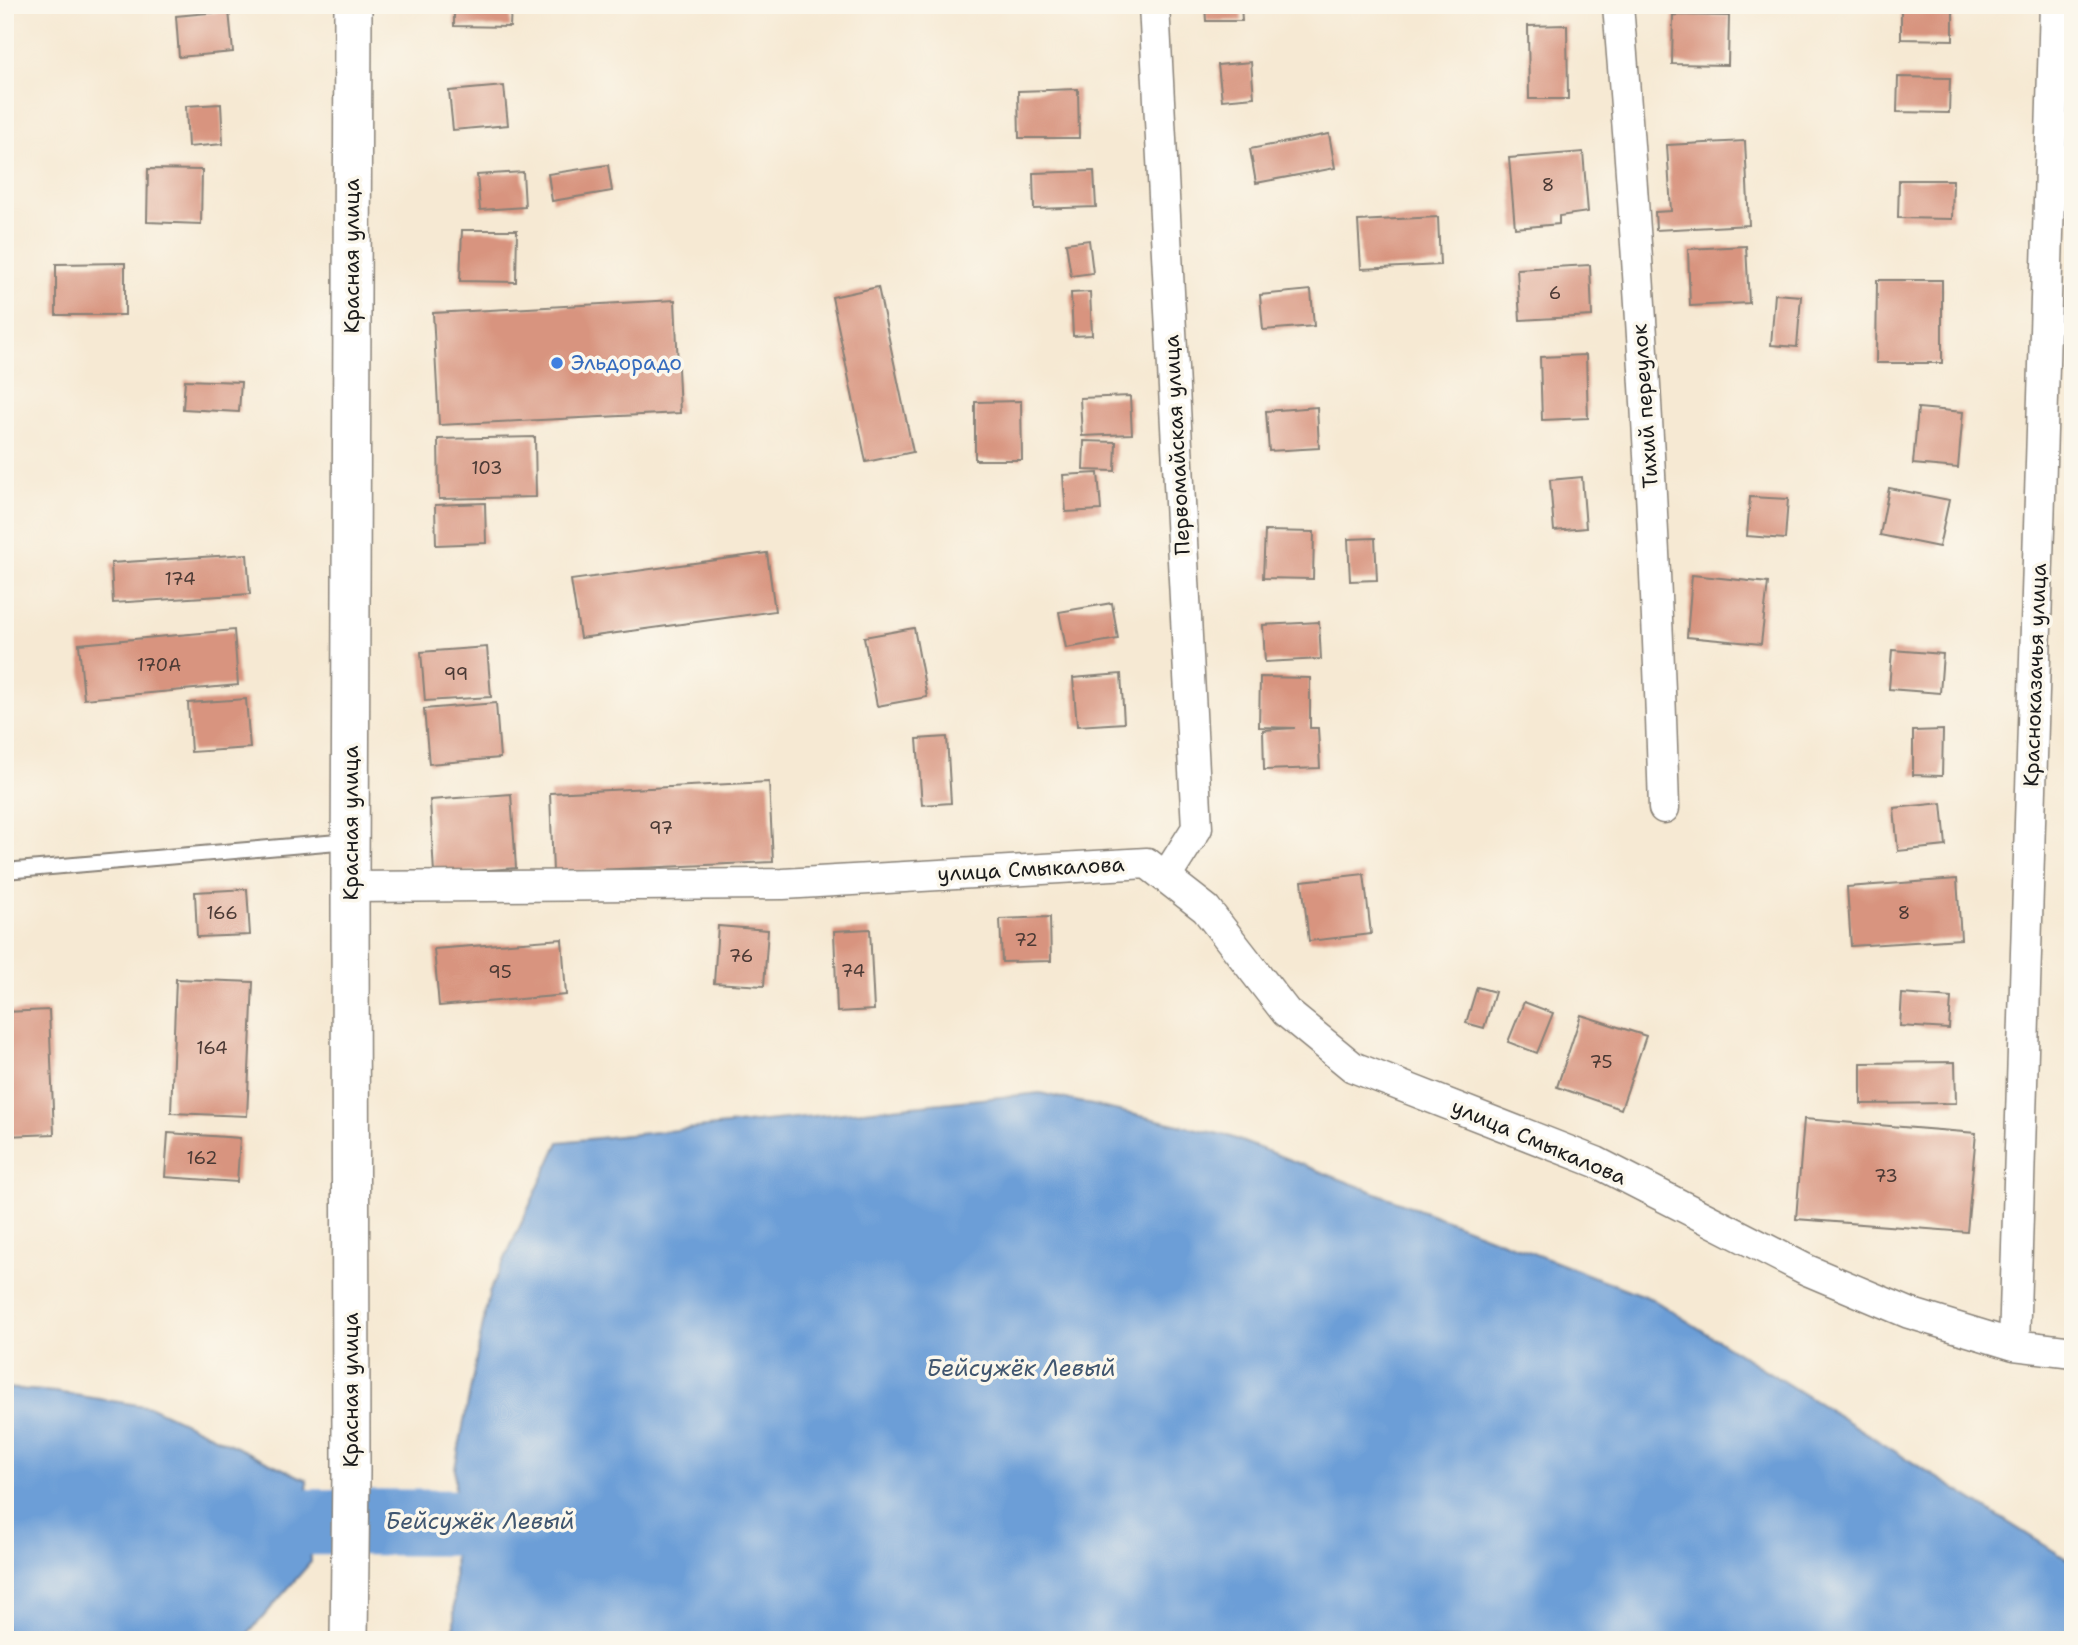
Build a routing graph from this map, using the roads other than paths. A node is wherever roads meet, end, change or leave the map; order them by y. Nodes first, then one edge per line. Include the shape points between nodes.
1 (353, 5) edge
2 (1154, 5) edge
3 (1618, 5) edge
4 (2055, 5) edge
5 (1664, 808) dead end
6 (351, 841) junction
7 (5, 871) edge
8 (1166, 877) junction
9 (350, 887) junction
10 (2014, 1345) junction
11 (2073, 1352) edge
12 (349, 1640) edge

1 - 6 street, Красная улица
2 - 8 street, Первомайская улица via 1197,828
3 - 5 street, Тихий переулок via 1659,630
4 - 10 street, Красноказачья улица
6 - 7 lane
6 - 9 street, Красная улица
8 - 9 street, улица Смыкалова via 1147,863 783,884
8 - 10 street, улица Смыкалова via 1206,909 1286,1012 1353,1067 1596,1162 1807,1270 1909,1312
9 - 12 street, Красная улица
10 - 11 street, улица Смыкалова

